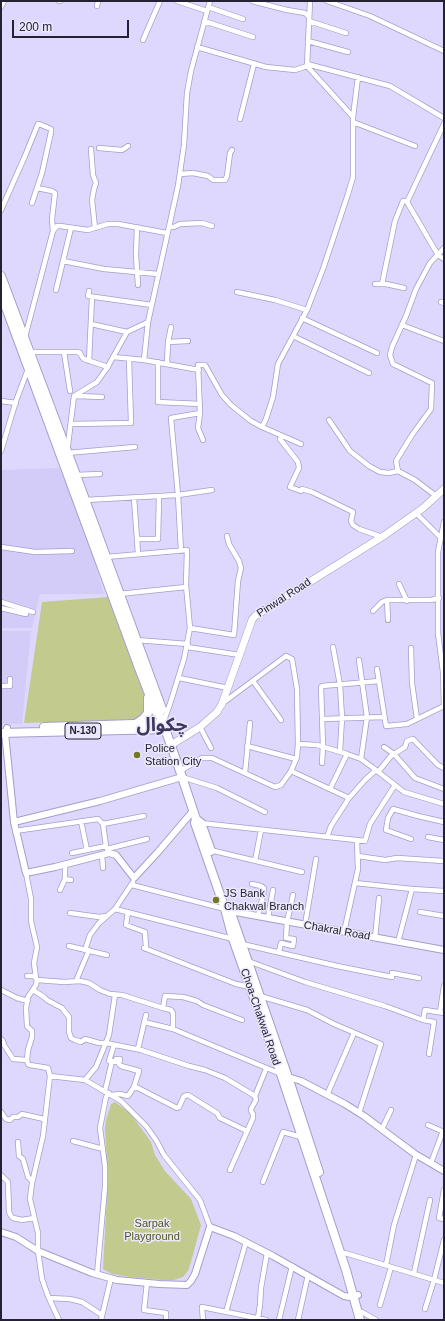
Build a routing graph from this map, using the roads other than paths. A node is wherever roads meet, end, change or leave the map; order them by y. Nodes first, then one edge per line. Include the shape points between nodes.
1 (4, 1) edge
2 (160, 1) edge
3 (177, 1) edge
4 (210, 1) edge
5 (252, 1) edge
6 (310, 1) edge
7 (327, 1) edge
8 (1, 7) edge
9 (207, 9) junction
10 (243, 19) dead end
11 (309, 19) junction
12 (204, 21) junction
13 (346, 33) dead end
14 (253, 37) dead end
15 (143, 40) dead end
16 (308, 41) junction
17 (197, 47) junction
18 (444, 51) edge
19 (348, 52) dead end
20 (254, 64) junction
21 (307, 65) junction
22 (358, 77) junction
23 (444, 118) edge
24 (240, 119) dead end
25 (353, 120) junction
26 (444, 124) edge
27 (128, 146) dead end
28 (415, 146) dead end
29 (91, 148) dead end
30 (99, 148) dead end
31 (113, 150) junction
32 (232, 150) dead end
33 (114, 156) dead end
34 (180, 174) junction
35 (36, 188) junction
36 (406, 201) dead end
37 (32, 202) dead end
38 (1, 210) edge
39 (212, 226) dead end
40 (169, 227) junction
41 (71, 228) junction
42 (95, 228) junction
43 (137, 228) junction
44 (53, 231) junction
45 (167, 234) junction
46 (444, 248) edge
47 (438, 255) junction
48 (444, 259) edge
49 (63, 261) junction
50 (137, 272) junction
51 (158, 274) junction
52 (1, 276) edge
53 (138, 285) dead end
54 (404, 288) dead end
55 (56, 290) dead end
56 (89, 291) dead end
57 (237, 292) dead end
58 (1, 294) edge
59 (92, 297) junction
60 (152, 305) junction
61 (307, 310) junction
62 (302, 318) junction
63 (148, 322) junction
64 (91, 324) junction
65 (402, 325) junction
66 (171, 327) dead end
67 (127, 332) junction
68 (292, 336) junction
69 (24, 339) junction
70 (188, 341) dead end
71 (444, 341) edge
72 (168, 342) junction
73 (29, 352) junction
74 (64, 352) junction
75 (377, 353) dead end
76 (113, 357) junction
77 (129, 359) junction
78 (144, 360) junction
79 (89, 361) junction
80 (158, 362) junction
81 (167, 364) junction
82 (29, 367) junction
83 (108, 367) junction
84 (198, 370) junction
85 (369, 373) dead end
86 (70, 391) dead end
87 (74, 396) junction
88 (102, 397) dead end
89 (1, 401) edge
90 (16, 403) junction
91 (200, 404) junction
92 (200, 413) junction
93 (329, 420) dead end
94 (71, 424) junction
95 (262, 427) junction
96 (203, 440) dead end
97 (280, 440) dead end
98 (301, 444) dead end
99 (135, 447) dead end
100 (1, 451) edge
101 (67, 453) junction
102 (398, 470) junction
103 (100, 474) dead end
104 (76, 475) junction
105 (444, 489) edge
106 (212, 490) dead end
107 (178, 496) junction
108 (436, 496) junction
109 (158, 497) junction
110 (134, 498) junction
111 (85, 500) junction
112 (416, 512) junction
113 (444, 522) edge
114 (227, 536) dead end
115 (382, 537) junction
116 (442, 537) edge
117 (137, 539) junction
118 (1, 548) edge
119 (180, 550) junction
120 (72, 551) dead end
121 (138, 554) junction
122 (106, 557) junction
123 (400, 584) dead end
124 (441, 584) edge
125 (186, 587) junction
126 (120, 594) junction
127 (438, 598) junction
128 (387, 600) junction
129 (406, 601) junction
130 (1, 602) edge
131 (1, 608) edge
132 (373, 611) dead end
133 (33, 612) dead end
134 (26, 614) dead end
135 (388, 620) dead end
136 (438, 622) junction
137 (444, 623) edge
138 (190, 628) junction
139 (136, 640) junction
140 (187, 646) junction
141 (442, 646) edge
142 (333, 647) dead end
143 (411, 648) dead end
144 (240, 655) junction
145 (359, 660) dead end
146 (377, 669) dead end
147 (443, 672) edge
148 (179, 678) junction
149 (10, 679) dead end
150 (253, 681) junction
151 (379, 682) junction
152 (362, 683) junction
153 (146, 685) junction
154 (340, 685) junction
155 (1, 686) edge
156 (228, 688) junction
157 (222, 704) junction
158 (444, 706) edge
159 (159, 714) junction
160 (367, 717) junction
161 (384, 717) junction
162 (342, 718) junction
163 (323, 719) junction
164 (417, 719) junction
165 (281, 720) dead end
166 (250, 723) dead end
167 (136, 724) junction
168 (164, 726) junction
169 (200, 727) junction
170 (4, 730) edge
171 (298, 744) junction
172 (171, 745) junction
173 (247, 746) junction
174 (323, 746) junction
175 (384, 747) dead end
176 (211, 748) dead end
177 (340, 751) junction
178 (347, 754) junction
179 (394, 754) junction
180 (296, 759) junction
181 (361, 760) junction
182 (322, 763) dead end
183 (444, 768) edge
184 (291, 771) junction
185 (377, 771) junction
186 (245, 773) junction
187 (181, 774) junction
188 (395, 784) junction
189 (330, 789) junction
190 (444, 789) edge
191 (349, 798) junction
192 (444, 804) edge
193 (264, 812) dead end
194 (144, 816) dead end
195 (197, 817) junction
196 (81, 821) junction
197 (14, 822) junction
198 (444, 822) edge
199 (103, 824) junction
200 (261, 830) junction
201 (15, 831) junction
202 (327, 837) junction
203 (428, 837) dead end
204 (147, 839) dead end
205 (411, 839) dead end
206 (357, 840) junction
207 (444, 840) edge
208 (106, 846) junction
209 (87, 850) junction
210 (210, 850) junction
211 (72, 853) dead end
212 (102, 855) junction
213 (358, 856) junction
214 (316, 859) dead end
215 (255, 861) junction
216 (444, 861) edge
217 (65, 865) junction
218 (103, 868) dead end
219 (302, 872) dead end
220 (26, 873) junction
221 (134, 878) junction
222 (65, 879) junction
223 (71, 880) dead end
224 (355, 883) junction
225 (252, 884) dead end
226 (132, 885) junction
227 (412, 889) junction
228 (60, 890) dead end
229 (273, 890) dead end
230 (444, 891) edge
231 (293, 895) dead end
232 (379, 898) dead end
233 (116, 909) junction
234 (228, 910) junction
235 (128, 912) junction
236 (420, 912) dead end
237 (70, 913) dead end
238 (107, 916) junction
239 (258, 916) junction
240 (444, 916) edge
241 (268, 918) junction
242 (287, 922) junction
243 (304, 925) junction
244 (344, 932) junction
245 (375, 938) junction
246 (233, 939) junction
247 (398, 942) junction
248 (242, 944) junction
249 (69, 946) dead end
250 (87, 950) junction
251 (444, 950) edge
252 (279, 952) junction
253 (107, 955) dead end
254 (248, 961) junction
255 (27, 976) dead end
256 (420, 978) dead end
257 (37, 979) junction
258 (76, 981) junction
259 (444, 986) edge
260 (250, 987) junction
261 (1, 990) edge
262 (33, 990) junction
263 (115, 995) junction
264 (260, 996) junction
265 (28, 1001) junction
266 (163, 1008) junction
267 (442, 1013) edge
268 (146, 1015) dead end
269 (242, 1020) dead end
270 (423, 1020) junction
271 (144, 1022) junction
272 (173, 1029) junction
273 (354, 1033) junction
274 (1, 1040) edge
275 (106, 1043) junction
276 (114, 1045) junction
277 (138, 1049) junction
278 (429, 1054) dead end
279 (100, 1057) junction
280 (27, 1060) junction
281 (110, 1062) junction
282 (266, 1069) junction
283 (50, 1076) junction
284 (284, 1076) junction
285 (85, 1080) junction
286 (134, 1086) junction
287 (108, 1093) junction
288 (327, 1095) junction
289 (255, 1096) junction
290 (391, 1110) dead end
291 (1, 1112) edge
292 (359, 1113) junction
293 (44, 1119) junction
294 (428, 1125) dead end
295 (382, 1129) junction
296 (247, 1131) junction
297 (444, 1131) edge
298 (301, 1137) junction
299 (73, 1141) dead end
300 (18, 1142) dead end
301 (104, 1149) junction
302 (416, 1155) junction
303 (431, 1163) junction
304 (230, 1170) dead end
305 (444, 1171) edge
306 (1, 1175) edge
307 (32, 1181) junction
308 (263, 1182) dead end
309 (444, 1190) edge
310 (430, 1200) dead end
311 (34, 1218) junction
312 (444, 1219) edge
313 (210, 1227) junction
314 (1, 1232) edge
315 (444, 1240) edge
316 (246, 1242) junction
317 (38, 1251) junction
318 (267, 1253) junction
319 (345, 1253) junction
320 (292, 1266) junction
321 (388, 1266) junction
322 (414, 1273) junction
323 (97, 1275) junction
324 (308, 1275) junction
325 (111, 1278) junction
326 (434, 1280) junction
327 (147, 1283) junction
328 (444, 1283) edge
329 (356, 1296) junction
330 (49, 1298) junction
331 (380, 1305) dead end
332 (425, 1309) dead end
333 (226, 1312) junction
334 (364, 1316) edge
335 (101, 1317) edge
336 (258, 1318) junction
337 (59, 1320) edge
338 (166, 1320) edge
339 (203, 1320) edge
340 (266, 1320) edge
341 (279, 1320) edge
342 (298, 1320) edge
343 (360, 1320) edge
344 (376, 1320) edge

1 - 8 street
2 - 15 street
3 - 9 street
4 - 9 street
5 - 11 street via 305,13
6 - 11 street
7 - 18 street via 370,16
9 - 10 street
9 - 12 street
11 - 13 street
11 - 16 street
12 - 14 street
12 - 17 street
16 - 19 street
16 - 21 street
17 - 20 street
17 - 34 street via 187,93
20 - 21 street via 295,70
20 - 24 street
21 - 22 street
21 - 25 street
22 - 23 street via 390,86
22 - 25 street
25 - 28 street
25 - 61 street via 353,177
26 - 47 street via 407,202
27 - 31 street via 122,150
29 - 42 street via 96,183 92,200
30 - 31 street
31 - 33 street
32 - 34 street via 225,180 213,180 208,176 194,173
34 - 40 street
35 - 37 street
35 - 38 street via 51,132 51,129 39,124
35 - 44 street via 56,193
36 - 54 street via 403,201 395,221 382,284 375,284
39 - 40 street via 202,223
40 - 45 street
41 - 42 street
41 - 44 street via 57,226
41 - 49 street
42 - 43 street via 108,224
43 - 45 street
43 - 50 street
44 - 69 street
45 - 51 street
46 - 47 street
47 - 48 street
47 - 65 street via 430,263 416,289
49 - 50 street
49 - 55 street
50 - 51 street
50 - 53 street
51 - 60 street
52 - 69 highway
56 - 59 street via 88,296
57 - 61 street
58 - 82 highway
59 - 60 street
59 - 64 street
60 - 63 street
61 - 62 street
62 - 68 street
62 - 75 street
63 - 67 street
63 - 78 street
64 - 67 street
64 - 79 street
65 - 71 street
65 - 102 street via 390,355 393,364 432,383 432,393 430,409 396,461
66 - 72 street
67 - 76 street
68 - 85 street
68 - 95 street via 278,364 273,397
69 - 73 highway
70 - 72 street
72 - 81 street
73 - 74 street
73 - 101 highway
74 - 79 street via 80,353 82,358
74 - 86 street
76 - 77 street
76 - 83 street
77 - 78 street
77 - 94 street via 130,422
78 - 80 street
79 - 83 street
80 - 81 street
80 - 91 street via 158,402
81 - 84 street
82 - 90 street
82 - 153 highway
83 - 87 street via 97,382
84 - 91 street
84 - 95 street via 198,365 205,365 222,395 251,421
87 - 88 street
87 - 94 street
89 - 90 street
90 - 100 street
91 - 92 street
92 - 96 street via 198,428
92 - 107 street via 171,418
93 - 102 street via 350,451 369,466 389,474
94 - 101 street
95 - 98 street
97 - 115 street via 298,462 299,468 290,487 312,492 353,512 353,525
99 - 101 street
101 - 104 highway
102 - 108 street
103 - 104 street
104 - 111 highway
105 - 108 main road, Pinwal Road
106 - 107 street
107 - 109 street
107 - 119 street
108 - 112 main road, Pinwal Road
109 - 110 street
109 - 117 street via 158,539
110 - 111 street
110 - 117 street
111 - 122 highway
112 - 115 main road, Pinwal Road
112 - 116 street
113 - 116 street
114 - 138 street via 241,568 234,635
115 - 144 main road, Pinwal Road via 255,616
116 - 124 street via 438,552
117 - 121 street
118 - 120 street via 35,552
119 - 121 street
119 - 125 street via 187,550
121 - 122 street
122 - 126 highway
123 - 129 street
124 - 127 street
125 - 126 street
125 - 138 street
126 - 139 highway
127 - 129 street
127 - 136 street
128 - 129 street
128 - 132 street
128 - 135 street
130 - 133 street
131 - 134 street
136 - 137 street
136 - 141 street
138 - 140 street
139 - 140 street
139 - 159 highway via 162,709
140 - 144 street
140 - 148 street
141 - 147 street
142 - 154 street
143 - 164 street
144 - 156 main road, Pinwal Road
145 - 152 street
146 - 151 street
147 - 158 street
148 - 156 street
148 - 168 street
149 - 155 street via 10,686
150 - 157 street
150 - 165 street
150 - 171 street via 286,656 292,659 297,689
151 - 152 street
151 - 161 street
152 - 154 street
152 - 160 street
153 - 159 highway, Choa-Chakwal Road
153 - 167 highway via 148,711 145,718
154 - 162 street
154 - 163 street via 321,687
156 - 157 main road, Pinwal Road
157 - 169 main road, Pinwal Road
158 - 164 street
159 - 168 highway, Choa-Chakwal Road
160 - 161 street
160 - 162 street
160 - 181 street
161 - 164 street via 388,726 407,724
162 - 163 street
162 - 177 street
163 - 174 street
166 - 173 street
167 - 168 highway, N-130
167 - 170 highway, N-130
168 - 170 highway, N-130
168 - 172 highway, Choa-Chakwal Road
169 - 172 main road, Pinwal Road
169 - 176 street
170 - 197 street
171 - 174 street
171 - 180 street
172 - 187 highway, Choa-Chakwal Road
173 - 180 street
173 - 186 street
174 - 177 street
174 - 182 street
175 - 179 street
177 - 178 street
178 - 181 street
178 - 189 street
179 - 183 street via 406,747 407,741 413,739
179 - 185 street
179 - 190 street via 415,778
180 - 184 street
181 - 185 street
184 - 186 street via 281,785 274,787
184 - 189 street
185 - 188 street
185 - 191 street
186 - 187 street via 206,757
187 - 193 street via 217,788
187 - 195 highway, Choa-Chakwal Road
187 - 197 street via 100,801
188 - 192 street via 404,792
188 - 206 street via 370,824 365,841
189 - 191 street
191 - 202 street
194 - 199 street
195 - 200 street
195 - 210 highway
195 - 221 street
195 - 234 highway, Choa-Chakwal Road via 196,824
196 - 199 street via 98,819
196 - 201 street
196 - 209 street
197 - 201 street
198 - 205 street via 393,809 386,830
199 - 208 street
200 - 202 street
200 - 215 street
201 - 220 street
202 - 206 street
203 - 207 street
204 - 208 street via 107,849
206 - 213 street
208 - 209 street
209 - 211 street
210 - 215 street
210 - 234 highway
212 - 217 street
212 - 218 street
212 - 221 street via 116,855
213 - 216 street via 385,860 398,858
213 - 224 street
214 - 243 street
215 - 219 street
217 - 220 street
217 - 222 street
220 - 257 street via 36,947 34,963
221 - 226 street
222 - 223 street
222 - 228 street
224 - 227 street
224 - 244 street
225 - 239 street via 264,888
226 - 233 street
226 - 234 street
227 - 230 street
227 - 247 street
229 - 241 street
231 - 242 street
232 - 245 street
233 - 235 street
233 - 238 street
234 - 239 street, Chakral Road
234 - 246 highway, Choa-Chakwal Road
234 - 248 highway
235 - 246 street
235 - 260 street via 126,925 145,932 145,948 236,984
236 - 240 street
237 - 238 street
238 - 250 street via 98,923 90,935
239 - 241 street, Chakral Road
241 - 242 street, Chakral Road
242 - 243 street, Chakral Road
242 - 252 street via 286,938 294,939 293,946 281,943
243 - 244 street, Chakral Road
244 - 245 street, Chakral Road
245 - 247 street, Chakral Road
246 - 260 highway, Choa-Chakwal Road
247 - 251 street, Chakral Road
248 - 252 street
248 - 254 highway
249 - 250 street
250 - 253 street
250 - 258 street
252 - 256 street via 392,977 392,973
254 - 264 highway
254 - 270 street
255 - 257 street
257 - 258 street
257 - 262 street
258 - 263 street
259 - 267 street
260 - 284 highway, Choa-Chakwal Road
261 - 265 street
262 - 265 street
262 - 275 street via 62,1008 67,1014 71,1038 81,1042 85,1039
263 - 266 street
263 - 275 street
264 - 273 street via 307,1010
264 - 284 highway
265 - 280 street via 27,1026 32,1030 32,1037
266 - 269 street via 165,996 183,997
266 - 272 street via 173,1011
267 - 270 street via 425,1010
268 - 271 street
270 - 278 street via 434,1022
271 - 272 street
271 - 277 street
272 - 282 street
273 - 288 street
273 - 292 street via 381,1044
274 - 280 street via 13,1058
275 - 276 street
275 - 279 street
276 - 277 street
276 - 281 street
277 - 289 street via 225,1078
279 - 281 street
279 - 285 street via 96,1067
280 - 283 street via 30,1065 48,1068
281 - 286 street via 116,1062 116,1058 120,1059 121,1066 139,1071
281 - 287 street
282 - 284 street
282 - 289 street
283 - 285 street
283 - 293 street
284 - 288 street
284 - 298 highway, Choa-Chakwal Road
284 - 319 highway
285 - 287 street
286 - 287 street via 128,1096
286 - 296 street via 178,1108 184,1096 188,1095 217,1113 220,1118
287 - 301 street via 100,1128
287 - 313 street via 146,1126 164,1155 200,1200
288 - 292 street
289 - 296 street via 251,1112 254,1116
290 - 295 street
291 - 293 street via 10,1120 22,1114
292 - 295 street
293 - 307 street via 42,1144
294 - 297 street
295 - 302 street
296 - 304 street
297 - 303 street
298 - 308 street via 282,1133
298 - 329 highway, Choa-Chakwal Road
299 - 301 street
300 - 307 street via 19,1156 25,1162 28,1178
301 - 323 street via 105,1187
302 - 303 street
302 - 321 street via 394,1225
303 - 305 street
306 - 311 street via 8,1182 11,1216 22,1220
307 - 311 street via 30,1199
309 - 312 street via 438,1218
310 - 322 street
311 - 317 street via 38,1233
313 - 316 street
313 - 327 street via 191,1281 186,1285
314 - 317 street via 16,1237
315 - 326 street
316 - 318 street
316 - 333 street
317 - 323 street
317 - 330 street via 42,1279
318 - 320 street
318 - 336 street
319 - 321 street
319 - 329 highway
320 - 324 street
320 - 341 street
321 - 322 street
321 - 331 street
322 - 326 street
323 - 325 street
324 - 329 street via 344,1296
324 - 342 street
325 - 327 street
325 - 335 street
326 - 328 street
326 - 332 street
327 - 338 street via 144,1310 166,1313
329 - 334 highway
329 - 343 highway, Choa-Chakwal Road
330 - 335 street via 82,1302
330 - 337 street
333 - 336 street
333 - 339 street via 202,1307
334 - 344 street
336 - 340 street

